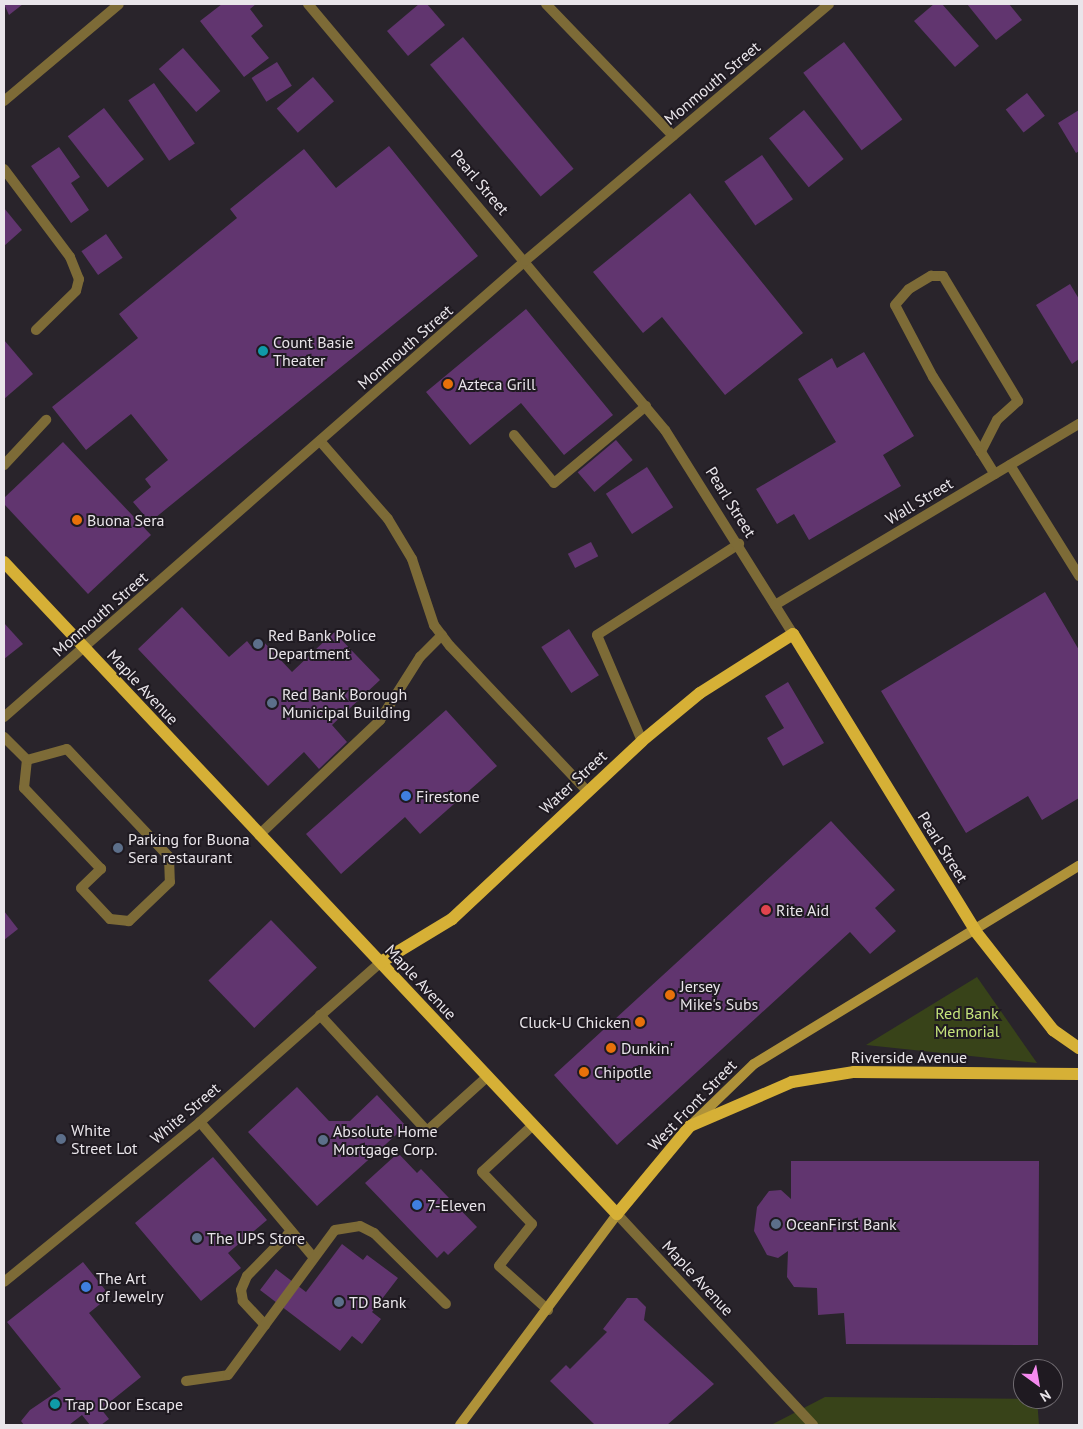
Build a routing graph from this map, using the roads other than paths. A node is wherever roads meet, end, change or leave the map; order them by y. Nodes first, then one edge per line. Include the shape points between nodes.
1 (119, 4) edge
2 (308, 4) edge
3 (546, 4) edge
4 (829, 4) edge
5 (4, 101) edge
6 (673, 136) junction
7 (4, 169) edge
8 (525, 261) junction
9 (36, 330) dead end
10 (646, 406) junction
11 (46, 420) dead end
12 (1079, 424) edge
13 (514, 435) dead end
14 (320, 441) junction
15 (981, 452) junction
16 (4, 465) edge
17 (1010, 465) junction
18 (995, 474) junction
19 (739, 544) junction
20 (4, 562) edge
21 (1079, 576) edge
22 (775, 605) junction
23 (793, 634) junction
24 (442, 635) junction
25 (84, 648) junction
26 (4, 717) edge
27 (4, 737) edge
28 (642, 741) junction
29 (28, 760) junction
30 (587, 791) junction
31 (259, 835) junction
32 (1079, 866) edge
33 (976, 932) junction
34 (381, 962) junction
35 (320, 1015) junction
36 (1079, 1048) edge
37 (1079, 1074) edge
38 (487, 1077) junction
39 (200, 1122) junction
40 (533, 1125) junction
41 (690, 1126) junction
42 (617, 1214) junction
43 (291, 1231) junction
44 (314, 1258) junction
45 (4, 1282) edge
46 (446, 1304) dead end
47 (548, 1310) junction
48 (264, 1325) junction
49 (186, 1381) dead end
50 (460, 1425) edge
51 (813, 1425) edge

1 - 5 street
2 - 8 street, Pearl Street
3 - 6 street
4 - 6 street, Monmouth Street
6 - 8 street, Monmouth Street
7 - 9 street via 70,257 79,279 76,292
8 - 10 street, Pearl Street
8 - 14 street, Monmouth Street
10 - 13 street via 554,483
10 - 19 street, Pearl Street
11 - 16 street
12 - 17 street, Wall Street
14 - 24 street via 388,519 412,559
14 - 25 street, Monmouth Street
15 - 15 street via 997,420 1018,401 943,276 931,276 910,289 896,305 933,377
15 - 18 street
17 - 18 street, Wall Street
17 - 21 street
18 - 22 street, Wall Street
19 - 22 street, Pearl Street
19 - 28 street via 597,635
20 - 25 main road, Maple Avenue
22 - 23 street, Pearl Street
23 - 28 main road, Water Street via 700,693
23 - 33 main road, Pearl Street
24 - 30 street
24 - 31 street via 420,657 380,720
25 - 26 street, Monmouth Street
25 - 31 main road, Maple Avenue
27 - 29 street
28 - 30 main road, Water Street
29 - 29 street via 67,749 169,858 170,882 129,921 110,919 81,888 101,869 24,788
30 - 34 main road, Water Street via 452,919
31 - 34 main road, Maple Avenue
32 - 33 main road, West Front Street
33 - 36 main road, Pearl Street via 1052,1030
33 - 41 main road, West Front Street via 754,1064
34 - 35 street, White Street
34 - 38 main road, Maple Avenue
35 - 38 street via 427,1131
35 - 39 street, White Street
37 - 41 main road, Riverside Avenue via 854,1072 792,1082
38 - 40 main road, Maple Avenue
39 - 43 street
39 - 45 street, White Street
40 - 42 main road, Maple Avenue
40 - 47 street via 482,1172 532,1224 498,1266
41 - 42 main road, West Front Street
42 - 47 main road, West Front Street
42 - 51 street, Maple Avenue
43 - 44 street
43 - 48 street via 247,1276 240,1290 243,1301
44 - 46 street via 335,1230 360,1226 374,1233
44 - 48 street
47 - 50 main road, West Front Street
48 - 49 street via 228,1375

